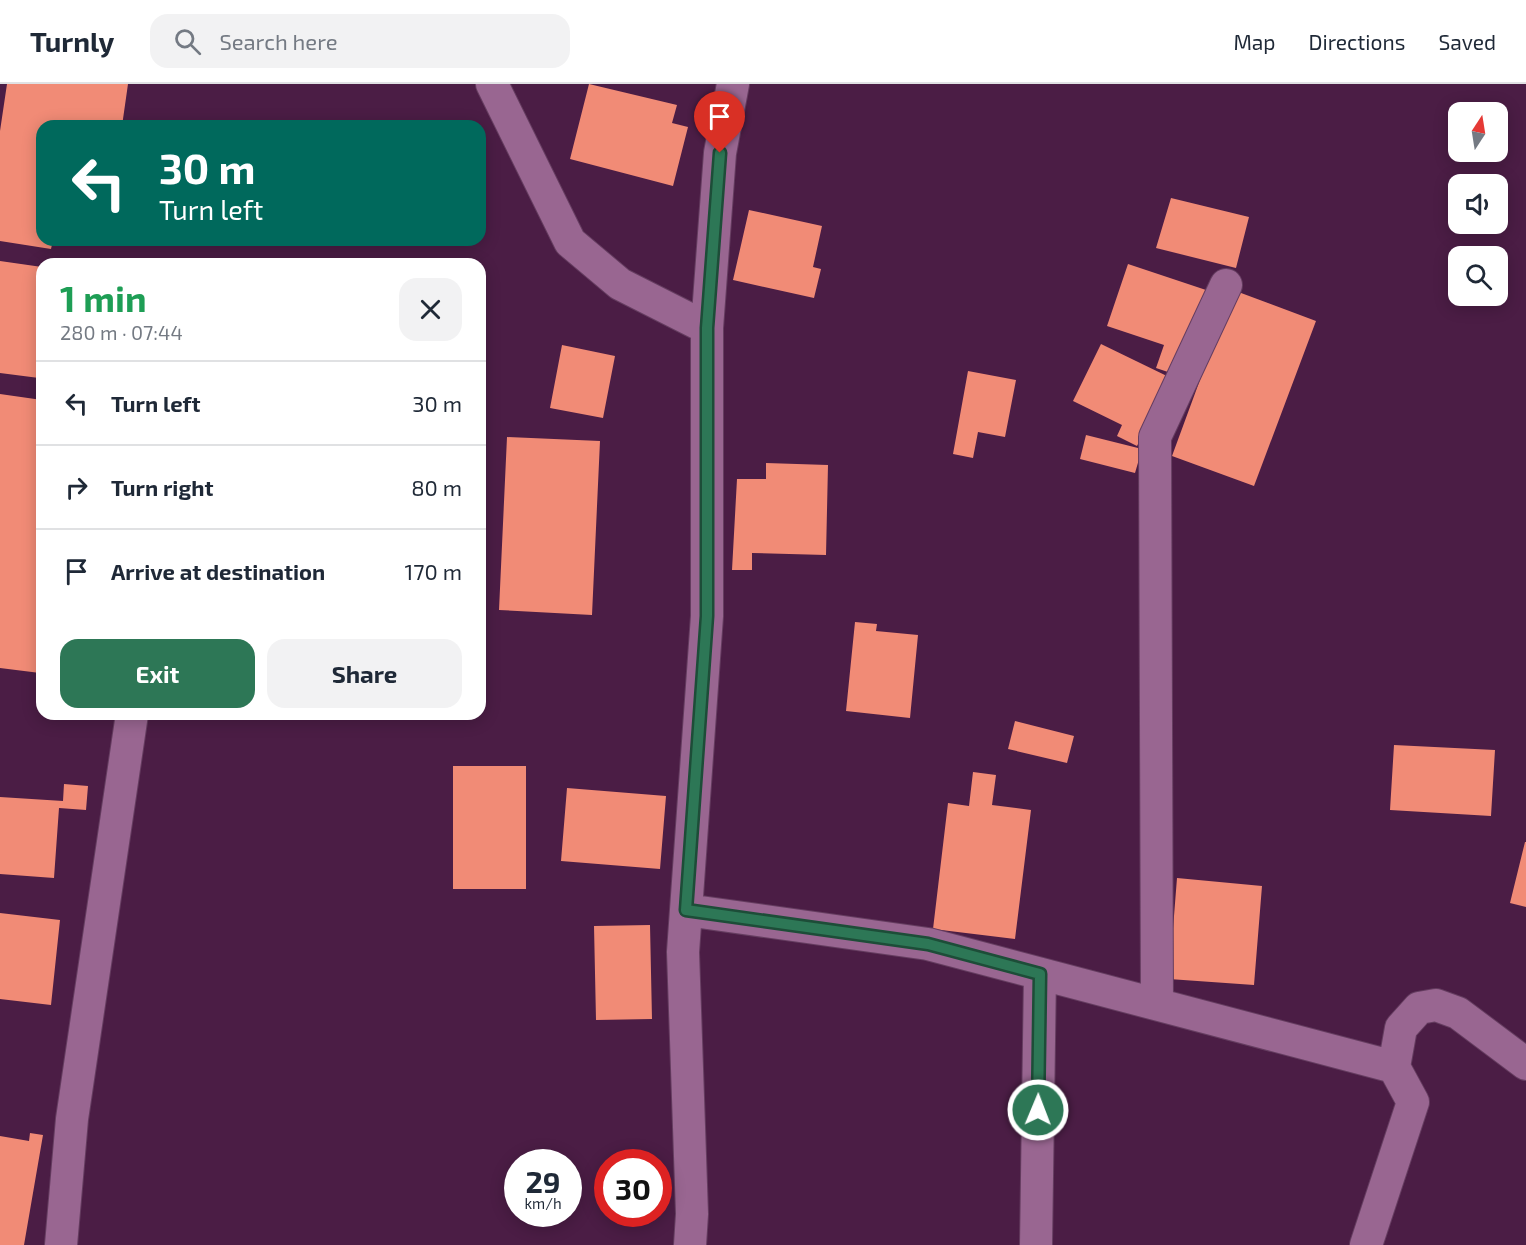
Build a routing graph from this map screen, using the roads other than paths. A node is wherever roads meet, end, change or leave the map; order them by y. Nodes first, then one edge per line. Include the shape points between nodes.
1 (492, 84) edge
2 (733, 84) edge
3 (1226, 285) dead end
4 (707, 328) junction
5 (131, 720) edge
6 (686, 910) junction
7 (1040, 974) junction
8 (1157, 1004) junction
9 (1526, 1064) edge
10 (1394, 1067) junction
11 (61, 1245) edge
12 (690, 1245) edge
13 (1036, 1245) edge
14 (1366, 1245) edge

1 - 4 street via 570,242 620,284
2 - 4 street via 720,153
3 - 8 street via 1155,437
4 - 6 street via 707,616
5 - 11 street via 72,1119
6 - 7 street via 928,944
6 - 12 street via 683,952
7 - 8 street
7 - 13 street
8 - 10 street
9 - 10 street via 1458,1013 1436,1005 1419,1008 1401,1028
10 - 14 street via 1413,1102

